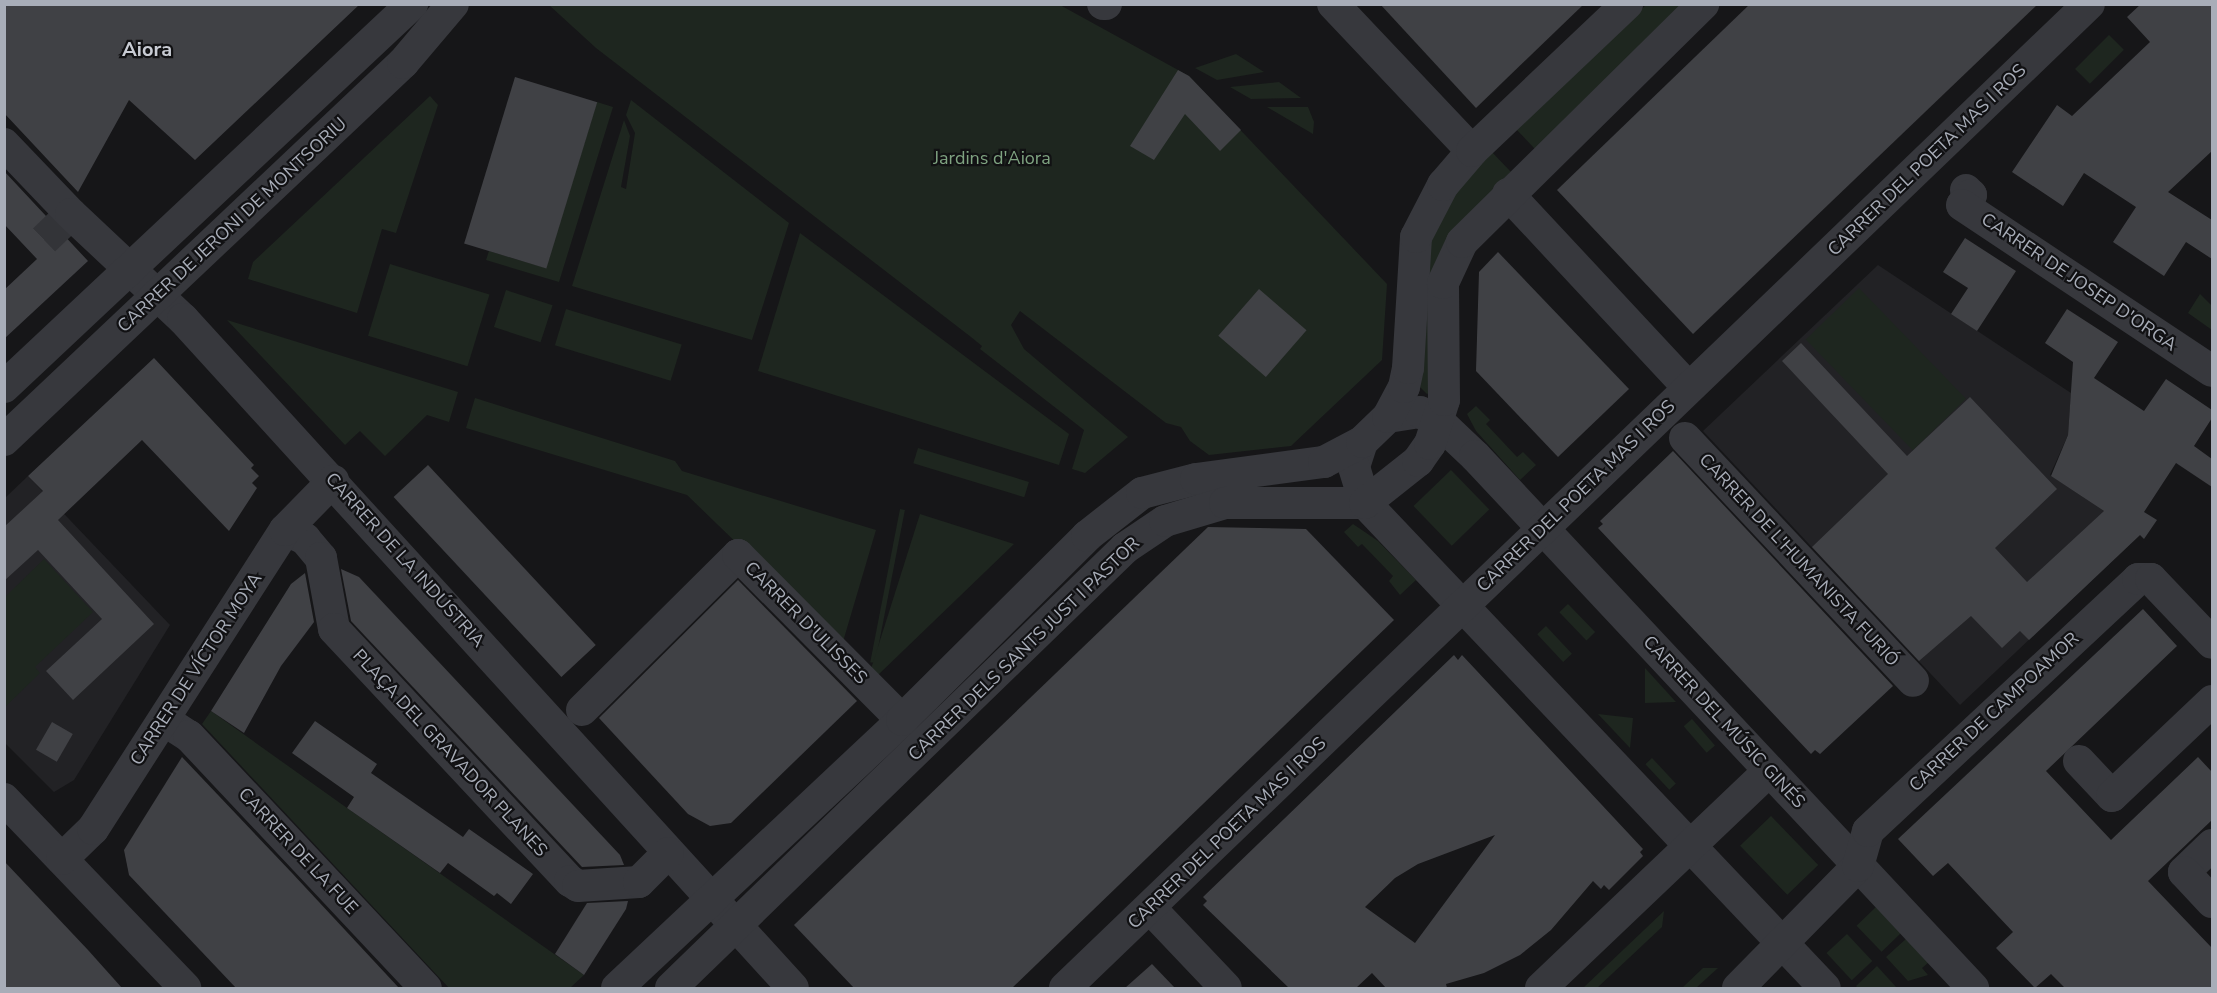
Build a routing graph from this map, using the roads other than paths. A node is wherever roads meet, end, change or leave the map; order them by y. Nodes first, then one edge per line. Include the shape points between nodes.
1 (412, 4) edge
2 (453, 4) edge
3 (1333, 4) edge
4 (1627, 4) edge
5 (1703, 4) edge
6 (2090, 4) edge
7 (4, 144) edge
8 (1472, 151) junction
9 (1966, 190) dead end
10 (1508, 194) junction
11 (130, 271) junction
12 (157, 296) junction
13 (2212, 371) edge
14 (4, 387) edge
15 (1689, 388) junction
16 (1388, 417) junction
17 (1439, 422) junction
18 (1686, 438) dead end
19 (4, 440) edge
20 (1362, 442) junction
21 (333, 481) junction
22 (1365, 503) junction
23 (1542, 529) junction
24 (285, 530) junction
25 (1463, 605) junction
26 (2212, 643) edge
27 (1913, 681) dead end
28 (582, 710) dead end
29 (2207, 716) edge
30 (164, 720) junction
31 (902, 720) junction
32 (2079, 761) dead end
33 (1769, 771) junction
34 (4, 799) edge
35 (2212, 845) edge
36 (1691, 846) junction
37 (668, 853) junction
38 (62, 859) junction
39 (1858, 866) junction
40 (711, 900) junction
41 (2212, 902) edge
42 (1150, 908) junction
43 (736, 926) junction
44 (1783, 944) junction
45 (185, 988) edge
46 (426, 988) edge
47 (617, 988) edge
48 (671, 988) edge
49 (793, 988) edge
50 (1065, 988) edge
51 (1226, 988) edge
52 (1541, 988) edge
53 (1738, 988) edge
54 (1825, 988) edge
55 (1973, 988) edge

1 - 11 street, CARRER DE JERONI DE MONTSORIU
2 - 12 street, CARRER DE JERONI DE MONTSORIU via 403,63
3 - 8 street
4 - 8 street, CARRER DELS SANTS JUST I PASTOR
5 - 10 street
6 - 15 street, CARRER DEL POETA MAS I ROS
7 - 11 street, CARRER DE LA INDÚSTRIA
8 - 16 street, CARRER DELS SANTS JUST I PASTOR via 1443,185 1416,237 1408,368 1404,387
9 - 13 street, CARRER DE JOSEP D'ORGA via 1971,195 1962,205
10 - 15 street
10 - 17 street via 1462,242 1443,283 1444,400
11 - 12 street, CARRER DE LA INDÚSTRIA
11 - 14 street, CARRER DE JERONI DE MONTSORIU
12 - 19 street, CARRER DE JERONI DE MONTSORIU
12 - 21 street, CARRER DE LA INDÚSTRIA
15 - 23 street, CARRER DEL POETA MAS I ROS
16 - 17 street via 1420,412
16 - 20 street, CARRER DELS SANTS JUST I PASTOR
17 - 22 street via 1418,461
17 - 23 street, CARRER DEL MÚSIC GINÉS
18 - 27 street, CARRER DE L'HUMANISTA FURIÓ
20 - 22 street via 1355,476
20 - 31 street, CARRER DELS SANTS JUST I PASTOR via 1345,454 1300,468 1196,479 1142,493 1087,536
21 - 24 street, CARRER DE VÍCTOR MOYA
21 - 37 street, CARRER DE LA INDÚSTRIA
22 - 25 street
22 - 43 street, CARRER DELS SANTS JUST I PASTOR via 1226,503 1194,510 1155,528 1125,548
23 - 25 street, CARRER DEL POETA MAS I ROS
23 - 33 street, CARRER DEL MÚSIC GINÉS
24 - 30 street, CARRER DE VÍCTOR MOYA
24 - 37 street, PLAÇA DEL GRAVADOR PLANES via 305,538 321,558 334,629 570,881 578,886 639,882
25 - 36 street
25 - 42 street, CARRER DEL POETA MAS I ROS
26 - 39 street, CARRER DE CAMPOAMOR via 2151,579 2138,579 1868,831
28 - 31 street, CARRER D'ULISSES via 738,555
29 - 32 street via 2112,796
30 - 38 street, CARRER DE VÍCTOR MOYA via 93,829
30 - 46 street, CARRER DE LA FUE via 189,736
31 - 40 street, CARRER DELS SANTS JUST I PASTOR
33 - 36 street
33 - 39 street, CARRER DEL MÚSIC GINÉS
34 - 38 street
35 - 41 street via 2184,872
36 - 44 street
36 - 52 street
37 - 40 street, CARRER DE LA INDÚSTRIA
38 - 45 street
39 - 44 street
39 - 55 street, CARRER DEL MÚSIC GINÉS
40 - 43 street, CARRER DE LA INDÚSTRIA
40 - 47 street, CARRER DELS SANTS JUST I PASTOR
42 - 50 street, CARRER DEL POETA MAS I ROS
42 - 51 street
43 - 48 street, CARRER DELS SANTS JUST I PASTOR
43 - 49 street, CARRER DE LA INDÚSTRIA
44 - 53 street
44 - 54 street

